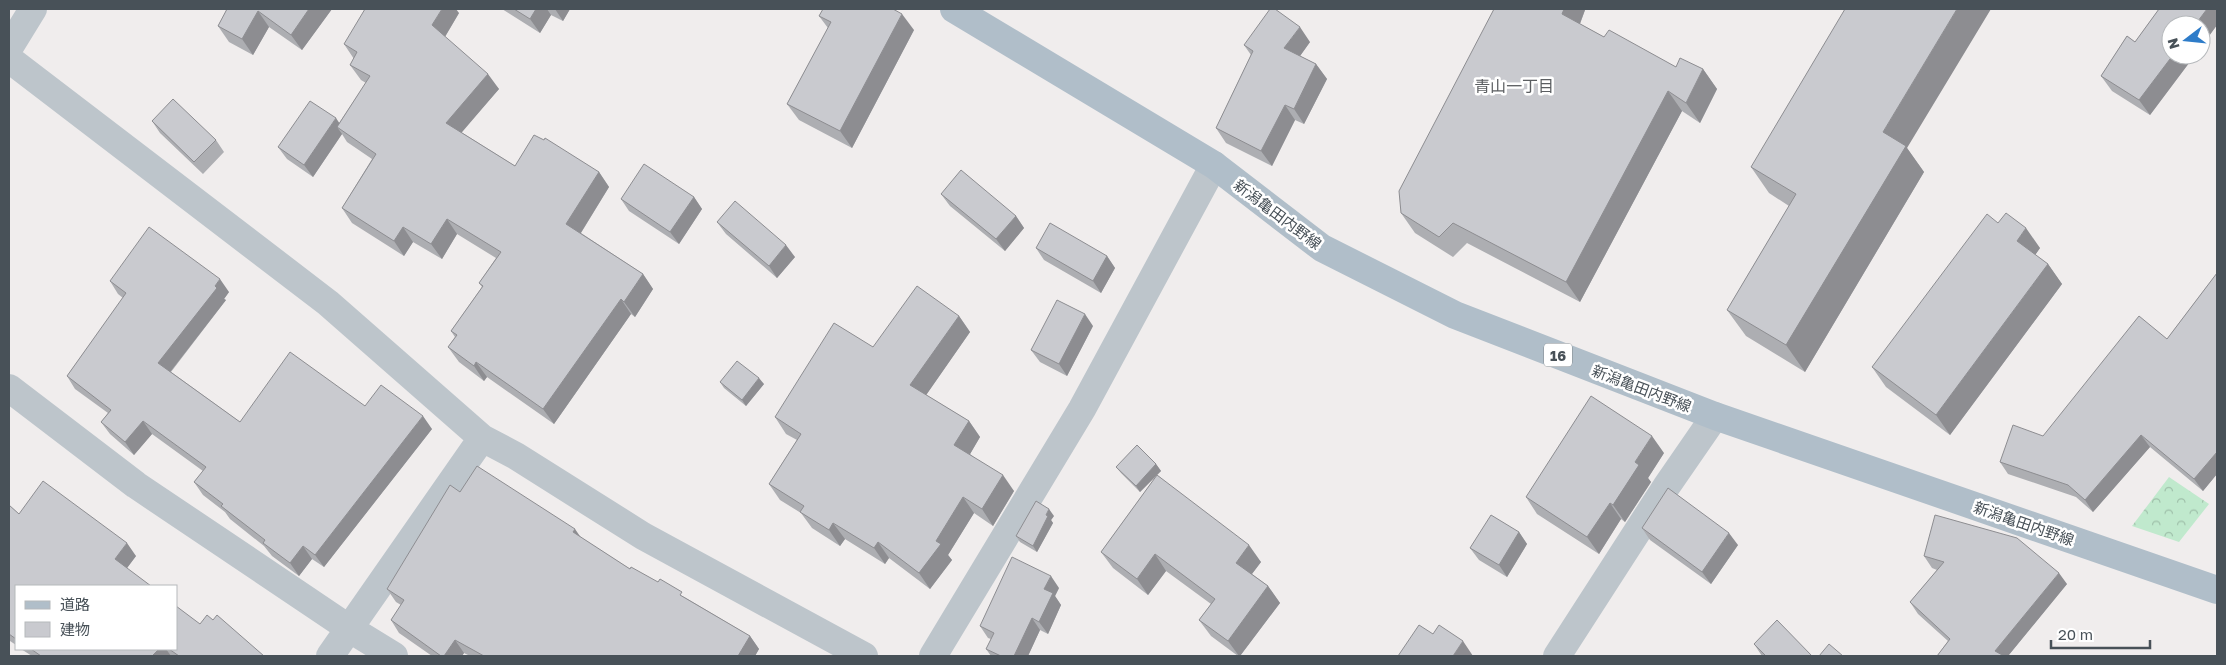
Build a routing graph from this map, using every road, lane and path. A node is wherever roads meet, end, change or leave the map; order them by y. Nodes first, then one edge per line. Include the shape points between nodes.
1 (33, 9) edge
2 (954, 9) edge
3 (9, 48) edge
4 (9, 59) edge
5 (1214, 165) junction
6 (9, 388) edge
7 (1715, 416) junction
8 (482, 438) junction
9 (2217, 590) edge
10 (350, 629) junction
11 (330, 656) edge
12 (394, 656) edge
13 (864, 656) edge
14 (933, 656) edge
15 (1557, 656) edge

1 - 3 street
2 - 5 main road, 新潟亀田内野線 / 16
4 - 8 street via 328,302
5 - 7 main road, 新潟亀田内野線 / 16 via 1322,248 1455,314
5 - 14 street via 1082,409
6 - 10 street via 136,485
7 - 9 main road, 新潟亀田内野線 / 16
7 - 15 street
8 - 10 street
8 - 13 street via 643,536
10 - 11 street
10 - 12 street

